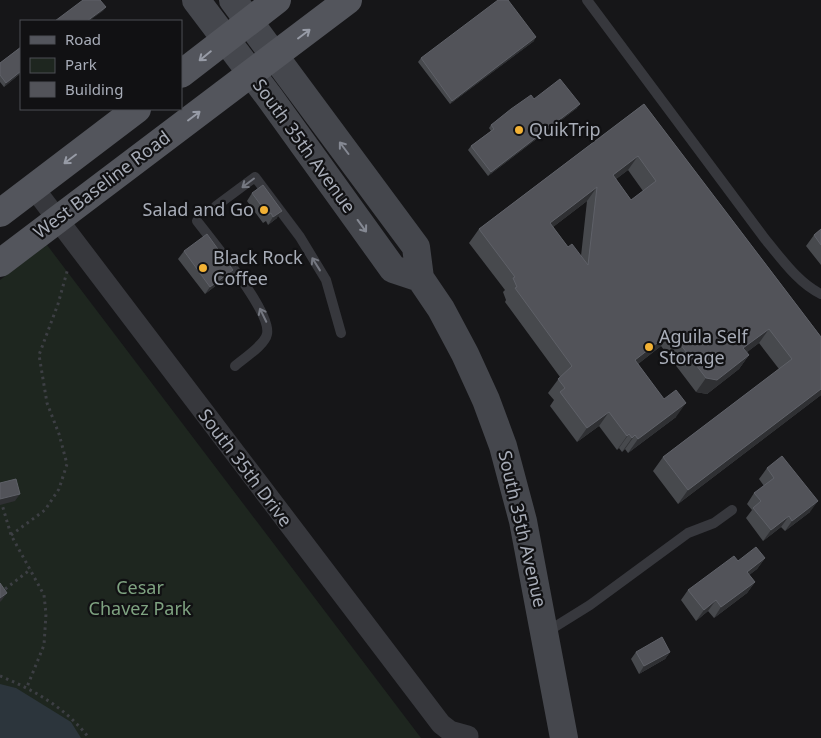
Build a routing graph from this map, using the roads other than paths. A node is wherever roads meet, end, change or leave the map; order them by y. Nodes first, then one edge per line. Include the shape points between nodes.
1 (196, 0) edge
2 (277, 0) edge
3 (348, 0) edge
4 (587, 0) edge
5 (241, 11) edge
6 (225, 39) junction
7 (275, 55) junction
8 (182, 73) edge
9 (251, 73) junction
10 (136, 110) edge
11 (33, 187) junction
12 (216, 206) dead end
13 (0, 213) edge
14 (57, 219) junction
15 (197, 221) dead end
16 (0, 262) edge
17 (420, 278) junction
18 (821, 294) edge
19 (341, 334) dead end
20 (235, 366) dead end
21 (732, 510) dead end
22 (544, 633) junction
23 (468, 736) dead end
24 (564, 738) edge

1 - 6 main road, South 35th Avenue
2 - 5 main road
7 -> 3 main road, West Baseline Road
4 - 18 lane via 765,239 792,271
5 - 6 main road
5 - 7 main road, South 35th Avenue
6 -> 8 main road
6 - 9 main road, South 35th Avenue
7 - 9 main road, West Baseline Road
17 -> 7 main road, South 35th Avenue via 416,246
14 -> 9 main road, West Baseline Road
9 -> 17 main road, South 35th Avenue via 392,269
10 -> 11 main road
11 - 13 main road
11 - 14 street, South 35th Drive
19 -> 12 lane via 326,280 300,237 256,177
14 - 16 main road, West Baseline Road
14 - 23 street, South 35th Drive via 441,724 450,731
20 -> 15 lane via 263,342 268,326 251,292
17 - 22 main road, South 35th Avenue via 466,354 503,446 523,521
21 - 22 lane via 714,524 688,533 590,605
22 - 24 main road, South 35th Avenue

